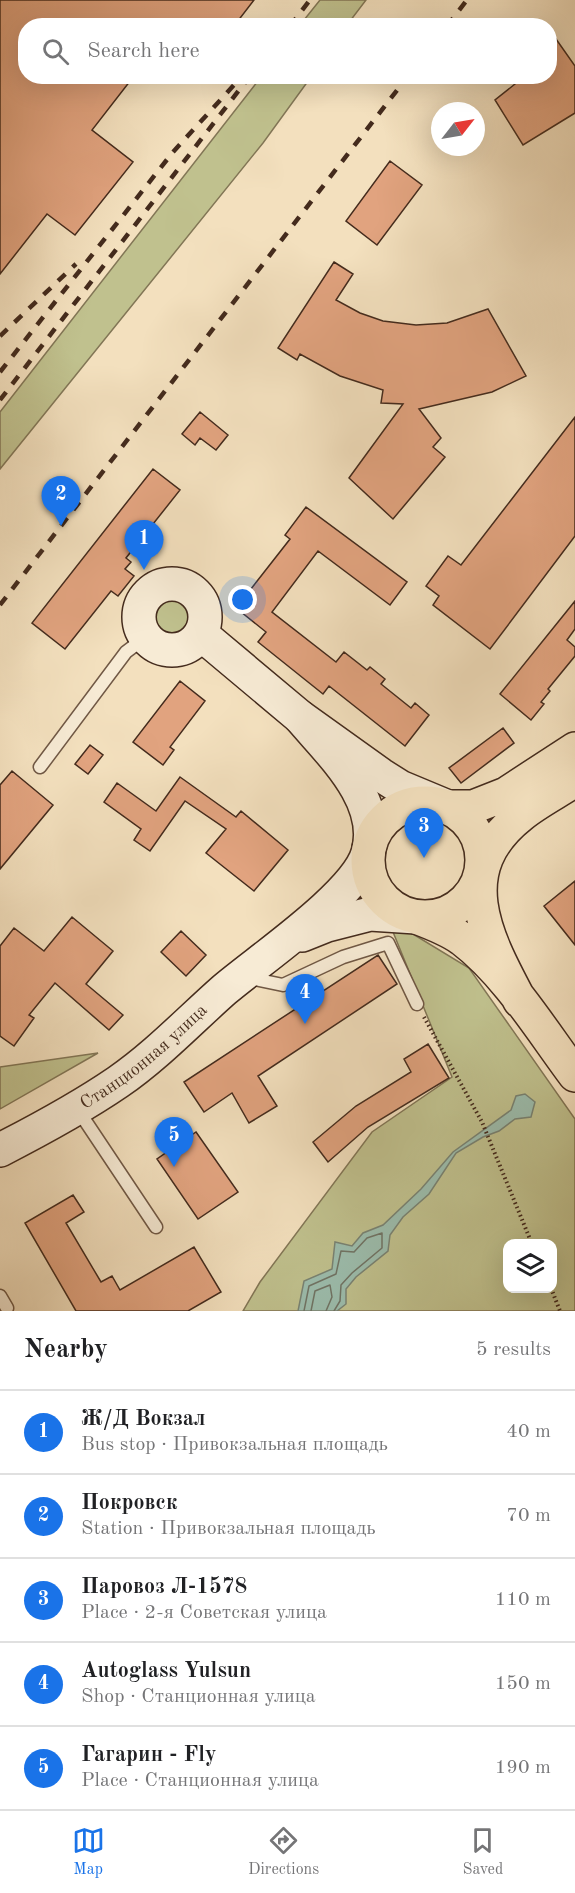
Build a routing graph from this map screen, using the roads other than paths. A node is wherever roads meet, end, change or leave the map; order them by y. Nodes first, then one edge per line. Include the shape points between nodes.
1 (201, 634) junction
2 (146, 637) junction
3 (300, 717) junction
4 (575, 749) edge
5 (40, 767) dead end
6 (575, 780) edge
7 (448, 807) junction
8 (368, 854) junction
9 (482, 868) junction
10 (416, 917) junction
11 (278, 946) junction
12 (248, 970) junction
13 (520, 1001) junction
14 (417, 1004) road end
15 (575, 1075) edge
16 (78, 1109) junction
17 (0, 1150) edge
18 (156, 1227) dead end
19 (0, 1296) edge
20 (8, 1308) dead end

1 - 2 street via 187,647 176,650 163,649
1 - 2 street via 205,621 200,598 173,584 153,590 141,605 139,617
1 - 3 street
2 - 5 lane via 126,652
3 - 7 street via 400,787
3 - 8 street via 351,779 364,803 370,823
4 - 7 main road via 506,794 473,807
6 - 9 main road via 520,816 492,846
7 - 8 main road via 416,803 393,812 379,825
7 - 9 main road via 475,831 482,849
8 - 10 main road via 377,892 400,911
8 - 11 street, Станционная улица via 351,882
9 - 10 main road via 474,890 459,907 445,914
9 - 13 main road via 479,896 483,917 492,947
10 - 11 street, Станционная улица via 370,914 327,925
10 - 13 main road via 462,939
11 - 12 street, Станционная улица
12 - 14 lane via 259,980 283,985 343,957 388,942
12 - 16 street, Станционная улица via 121,1080
13 - 15 main road
16 - 17 street, Станционная улица
16 - 18 lane
19 - 20 lane

